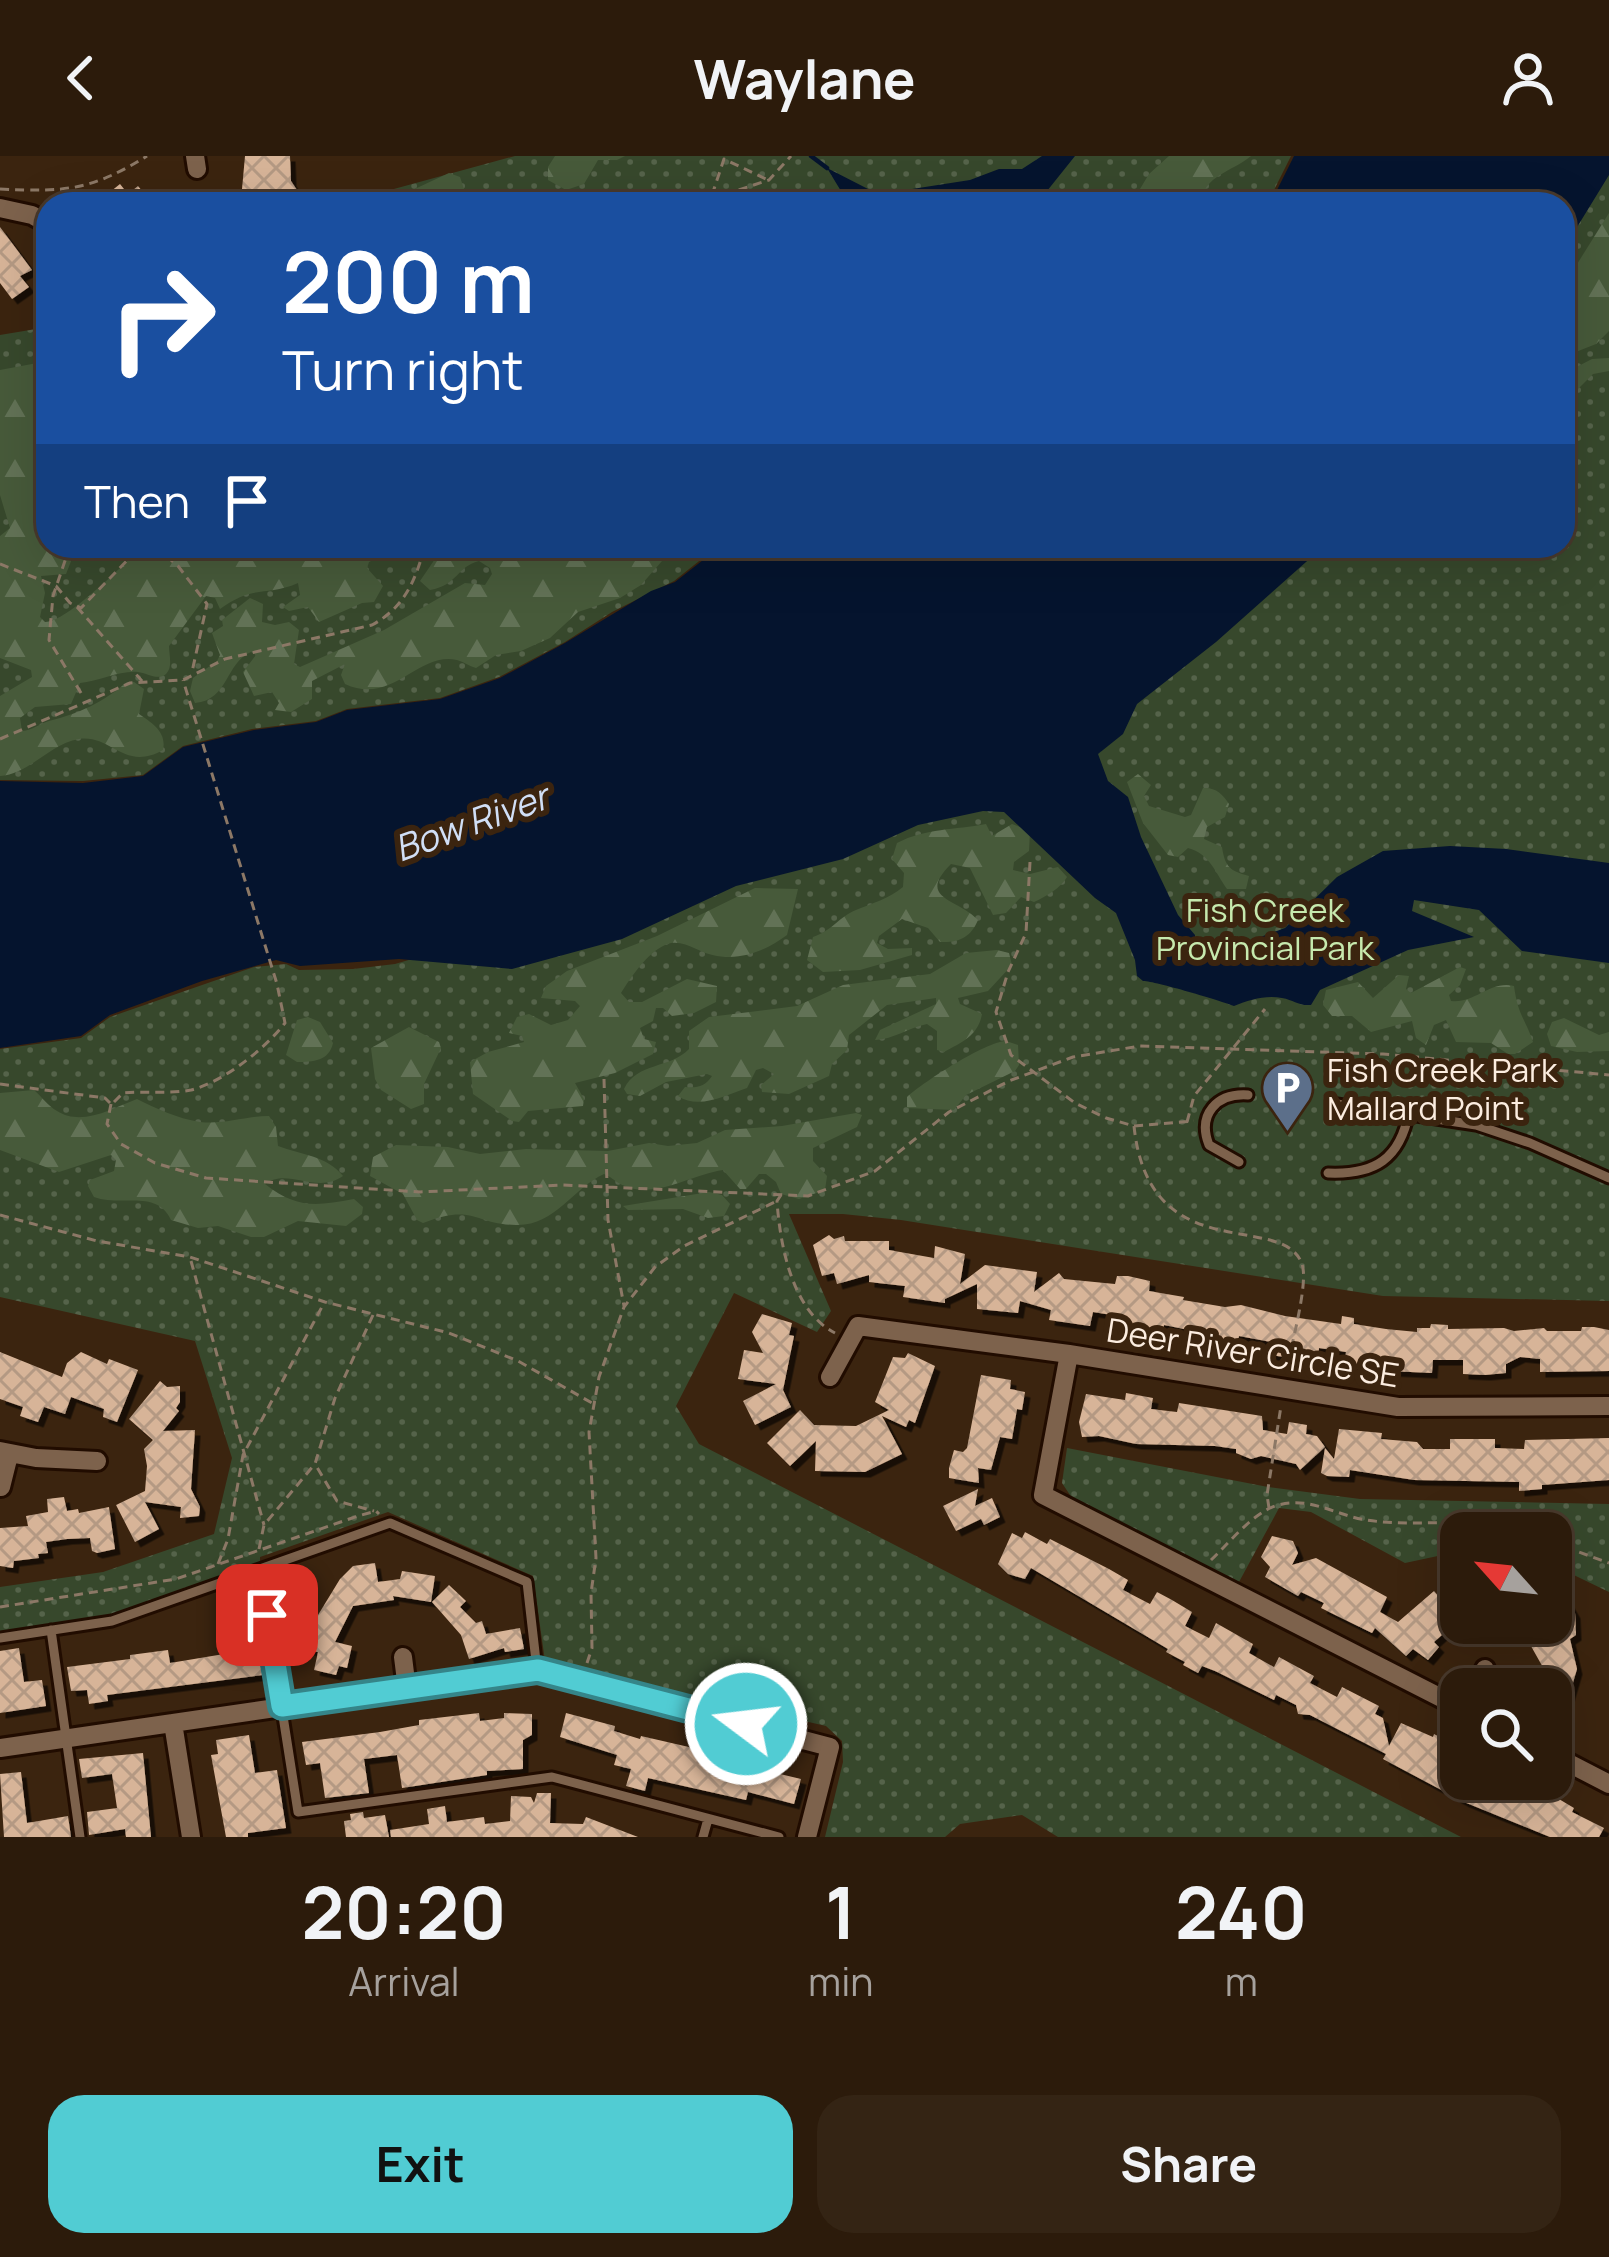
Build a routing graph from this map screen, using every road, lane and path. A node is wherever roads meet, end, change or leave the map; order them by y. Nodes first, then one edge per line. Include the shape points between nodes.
1 (147, 156) edge
2 (791, 156) edge
3 (723, 158) edge
4 (770, 180) junction
5 (0, 189) edge
6 (712, 192) edge
7 (732, 192) edge
8 (0, 208) edge
9 (36, 217) edge
10 (66, 558) edge
11 (130, 558) edge
12 (169, 558) edge
13 (421, 558) edge
14 (0, 563) edge
15 (56, 586) junction
16 (76, 605) junction
17 (192, 674) junction
18 (184, 680) junction
19 (144, 683) junction
20 (86, 701) junction
21 (0, 739) edge
22 (1030, 862) dead end
23 (1265, 1009) dead end
24 (1231, 1049) junction
25 (1035, 1070) junction
26 (1609, 1076) edge
27 (604, 1079) dead end
28 (0, 1084) edge
29 (1248, 1095) dead end
30 (111, 1104) junction
31 (1336, 1104) dead end
32 (1409, 1112) junction
33 (1205, 1120) junction
34 (1187, 1122) junction
35 (1134, 1126) junction
36 (1239, 1162) dead end
37 (1328, 1174) dead end
38 (1609, 1178) edge
39 (608, 1188) junction
40 (783, 1194) junction
41 (777, 1201) junction
42 (0, 1215) edge
43 (190, 1257) junction
44 (1302, 1283) dead end
45 (325, 1302) junction
46 (624, 1307) junction
47 (373, 1315) junction
48 (850, 1341) junction
49 (1070, 1354) junction
50 (830, 1377) dead end
51 (592, 1402) junction
52 (1609, 1406) edge
53 (4, 1453) edge
54 (243, 1455) junction
55 (97, 1461) dead end
56 (315, 1464) junction
57 (1, 1487) edge
58 (376, 1511) junction
59 (1440, 1521) edge
60 (390, 1523) junction
61 (264, 1525) junction
62 (259, 1550) junction
63 (1572, 1550) edge
64 (1609, 1563) edge
65 (217, 1566) junction
66 (260, 1569) junction
67 (1200, 1576) junction
68 (0, 1607) edge
69 (50, 1630) junction
70 (0, 1638) edge
71 (403, 1657) dead end
72 (538, 1670) junction
73 (576, 1680) junction
74 (407, 1690) junction
75 (1440, 1697) edge
76 (282, 1706) junction
77 (173, 1723) junction
78 (66, 1738) junction
79 (0, 1748) edge
80 (1572, 1765) edge
81 (1609, 1784) edge
82 (708, 1819) junction
83 (80, 1837) edge
84 (191, 1837) edge
85 (703, 1837) edge
86 (779, 1837) edge
87 (807, 1837) edge

1 - 5 path via 100,184
2 - 4 path
3 - 4 path
3 - 6 path
4 - 7 path
8 - 9 street
10 - 15 path
11 - 16 path
12 - 17 path via 207,604
13 - 17 path via 408,595 372,625
14 - 15 path
15 - 16 path
15 - 20 path via 49,640
16 - 19 path
17 - 18 path
18 - 19 path
18 - 30 path via 285,1023 207,1084 123,1093
19 - 20 path
20 - 21 path
22 - 25 path via 1026,933 996,1012 1011,1055
23 - 24 path
24 - 25 path via 1123,1047
24 - 26 path
24 - 34 path via 1194,1096
25 - 35 path via 1084,1109
25 - 40 path via 950,1112 866,1175 808,1196
27 - 39 path
28 - 30 path
29 - 33 lane via 1220,1099
30 - 39 path via 107,1124 121,1144 206,1178 420,1192
31 - 32 lane
32 - 37 lane via 1399,1146 1379,1166
32 - 38 lane via 1509,1135
33 - 34 path
33 - 36 lane via 1209,1144
34 - 35 path
35 - 44 path via 1150,1187 1205,1228 1294,1250
39 - 40 path
39 - 46 path
40 - 41 path
41 - 46 path via 683,1246
41 - 48 path via 808,1312
42 - 43 path
43 - 45 path
43 - 54 path
45 - 47 path
45 - 54 path
46 - 51 path
47 - 51 path via 488,1348
47 - 56 path
48 - 49 street via 858,1326
48 - 50 street
49 - 52 street, Deer River Circle SE via 1398,1407
49 - 67 street, Deer River Circle SE via 1043,1496
51 - 73 path via 592,1648
53 - 55 street
53 - 57 street
54 - 61 path
54 - 65 path
56 - 58 path via 337,1501
56 - 61 path
58 - 60 path
58 - 62 path
59 - 67 path via 1362,1520 1290,1502 1269,1508
60 - 66 lane
60 - 72 lane via 527,1582
61 - 62 path
62 - 65 path
63 - 64 path
65 - 68 path
66 - 69 lane via 112,1621
66 - 76 lane
67 - 75 street, Deer River Circle SE
69 - 70 lane
69 - 78 lane
71 - 74 street
72 - 73 street
72 - 74 street
73 - 87 street via 830,1747
74 - 76 street
76 - 77 street
76 - 82 lane via 298,1812 553,1777
77 - 78 street
77 - 84 street
78 - 79 street
78 - 83 lane
80 - 81 street
82 - 85 lane
82 - 86 lane

